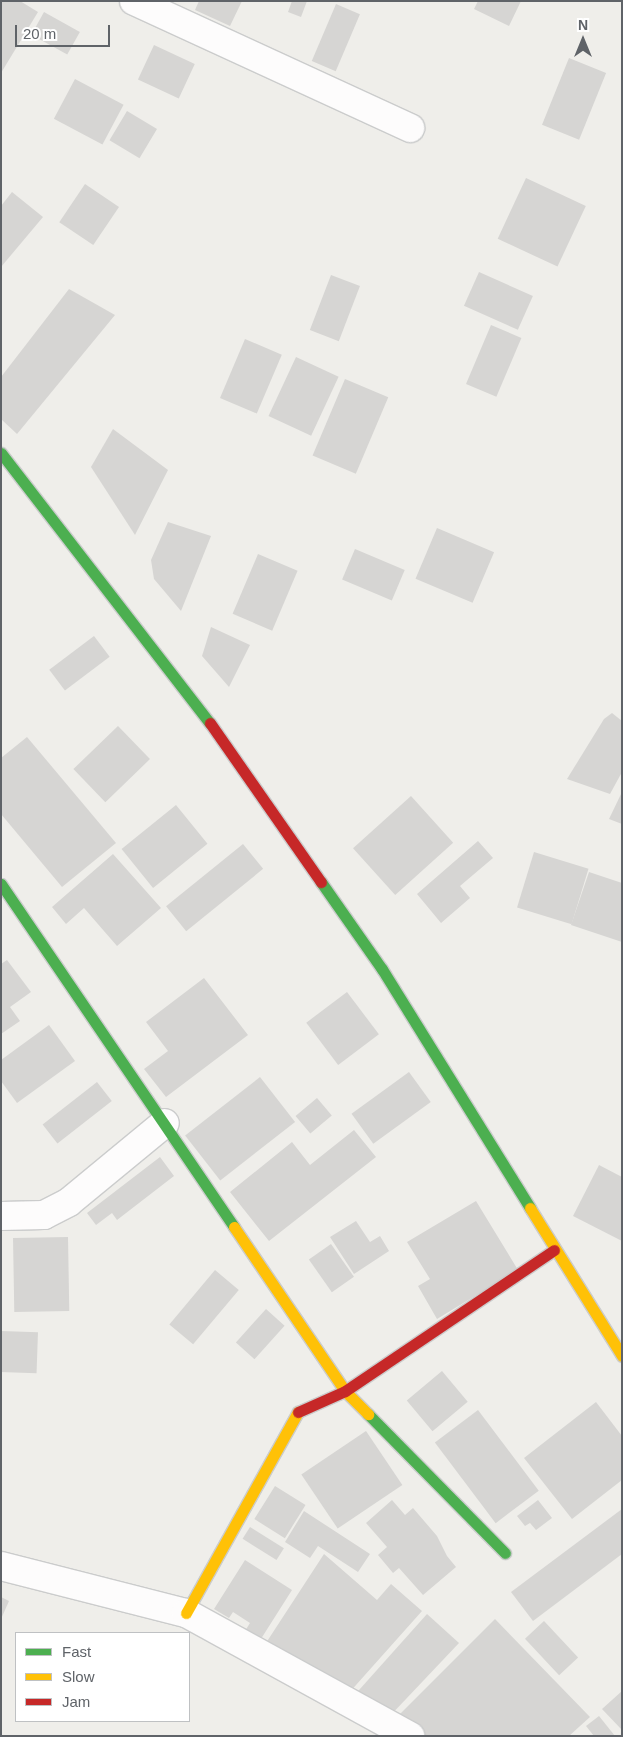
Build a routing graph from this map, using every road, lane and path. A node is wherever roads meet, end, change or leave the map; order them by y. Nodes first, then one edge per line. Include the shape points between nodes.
1 (134, 1) edge
2 (410, 128) dead end
3 (1, 453) edge
4 (1, 884) edge
5 (165, 1123) junction
6 (1, 1216) edge
7 (554, 1250) junction
8 (622, 1356) edge
9 (346, 1390) junction
10 (505, 1553) dead end
11 (1, 1566) edge
12 (186, 1613) junction
13 (410, 1736) edge

1 - 2 street
3 - 7 street via 191,698 382,969
4 - 5 street
5 - 6 street via 69,1202 44,1215
5 - 9 street
7 - 8 street
7 - 9 street
9 - 10 street
9 - 12 street via 298,1412
11 - 12 street
12 - 13 street

